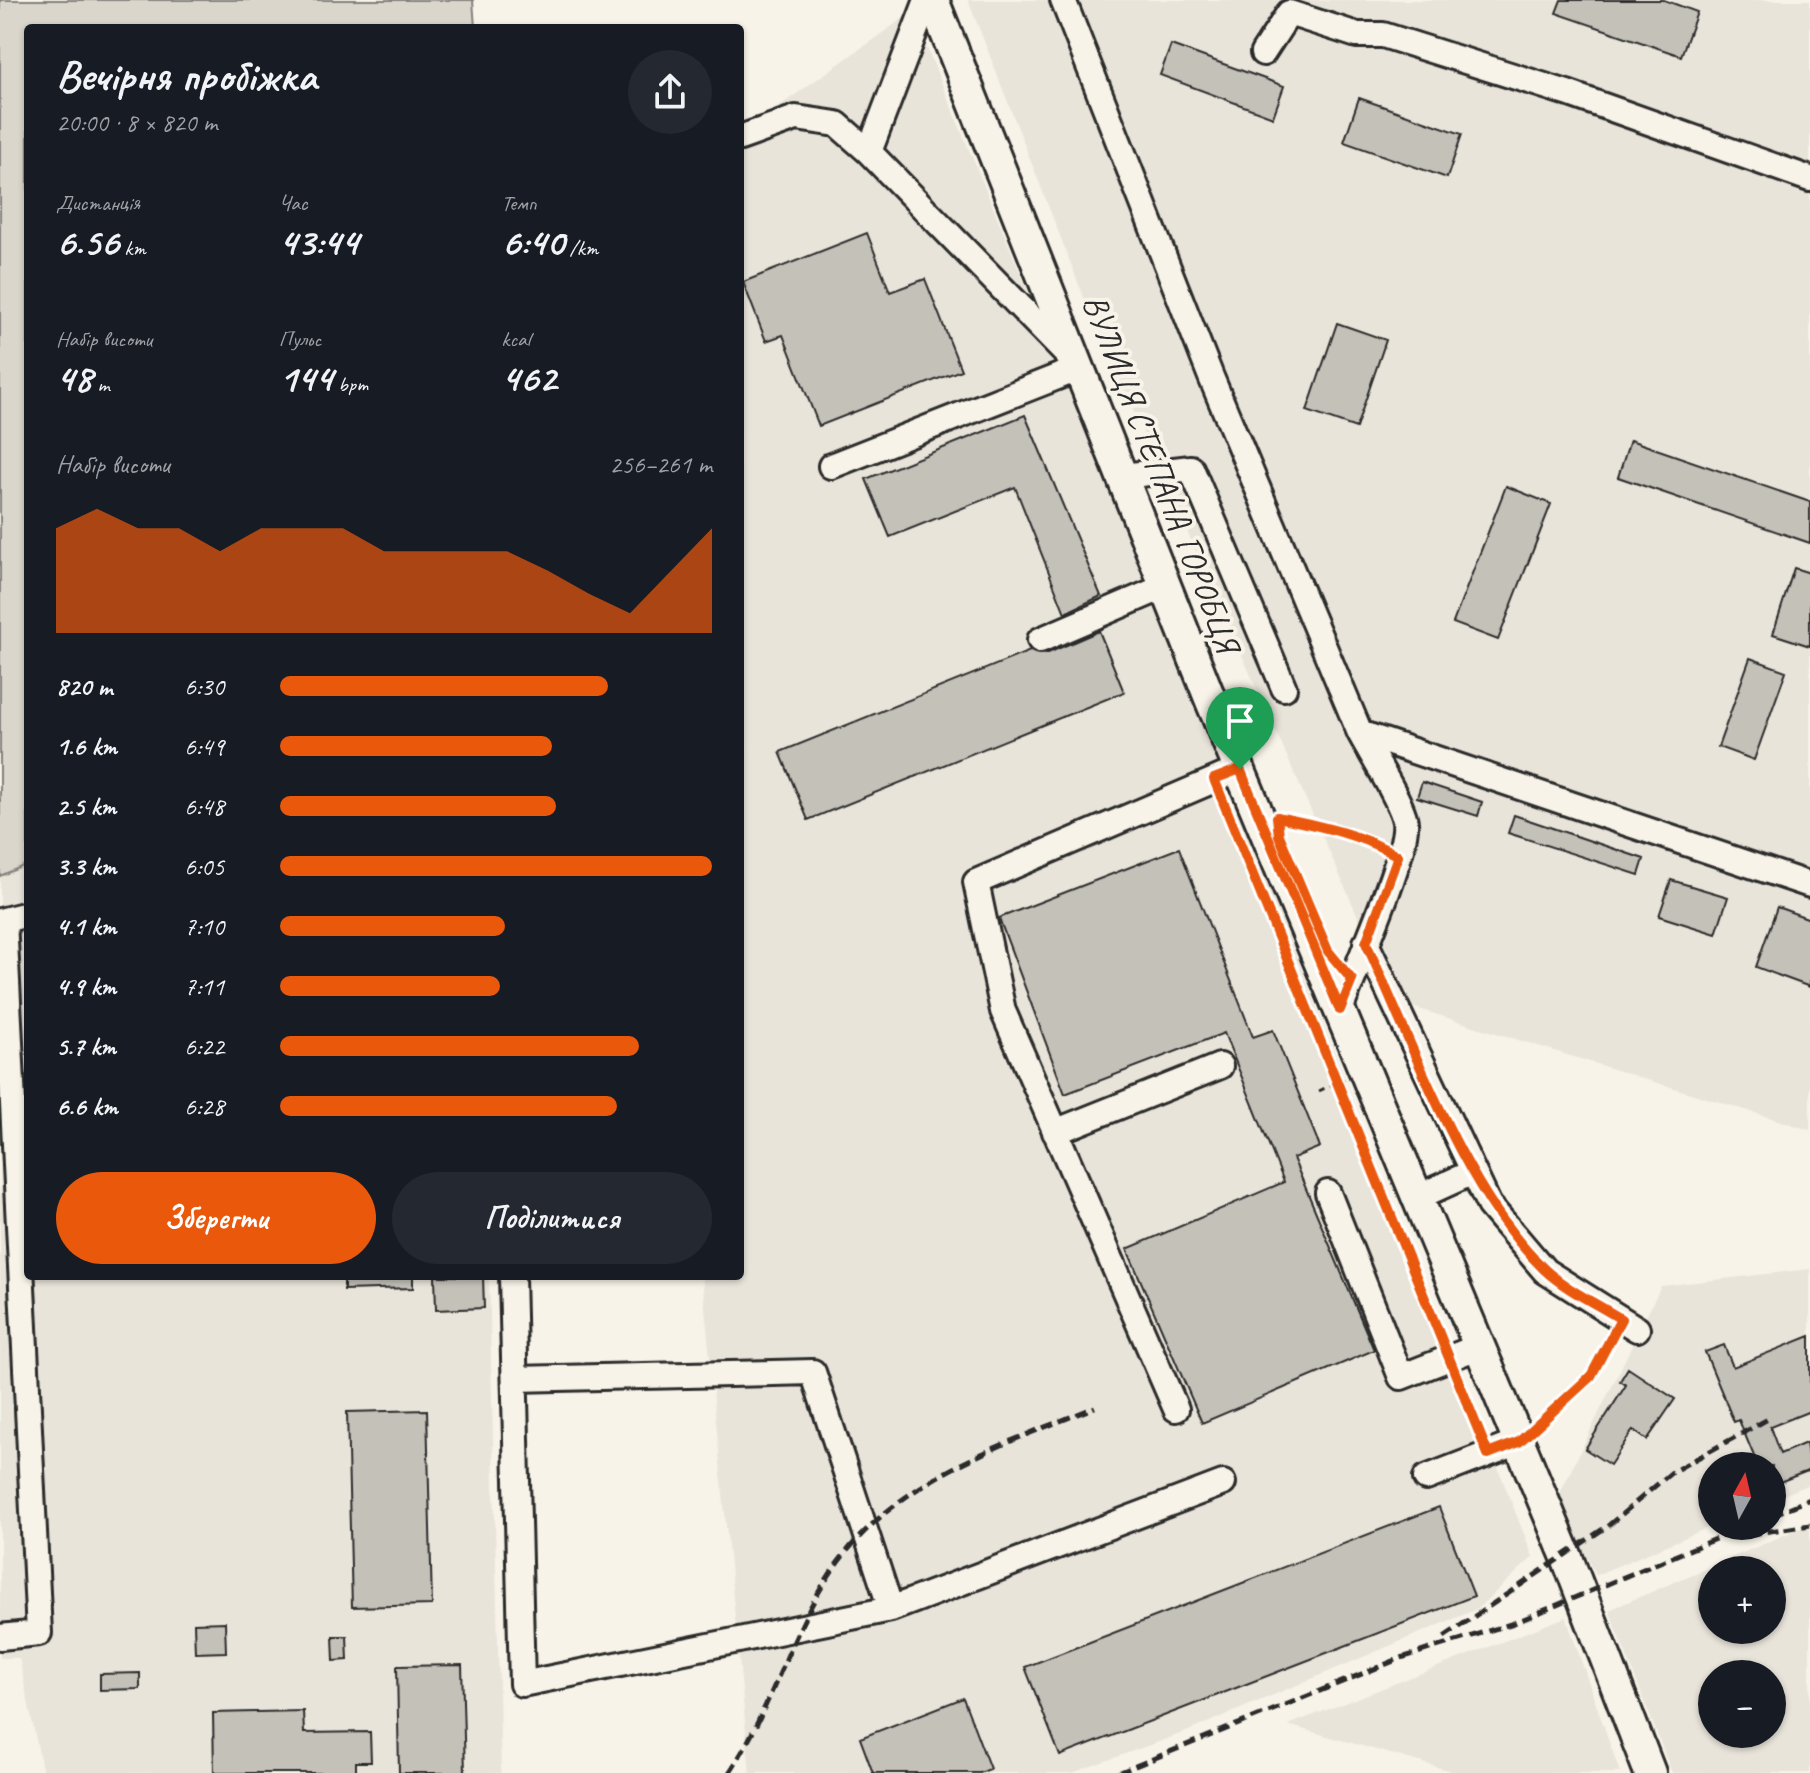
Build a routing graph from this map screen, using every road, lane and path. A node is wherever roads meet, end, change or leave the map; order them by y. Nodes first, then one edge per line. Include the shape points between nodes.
1 (930, 0) edge
2 (1063, 0) edge
3 (1283, 7) edge
4 (1263, 53) dead end
5 (744, 137) edge
6 (869, 152) junction
7 (1810, 179) edge
8 (1080, 368) junction
9 (831, 466) dead end
10 (1123, 476) junction
11 (1166, 586) junction
12 (1040, 640) dead end
13 (1284, 688) dead end
14 (1360, 733) junction
15 (1227, 774) junction
16 (1277, 817) dead end
17 (1398, 856) junction
18 (1810, 885) edge
19 (11, 919) edge
20 (1366, 943) junction
21 (1340, 1010) junction
22 (1220, 1066) dead end
23 (1055, 1132) junction
24 (1473, 1172) junction
25 (1328, 1193) dead end
26 (1418, 1197) junction
27 (24, 1250) edge
28 (25, 1280) edge
29 (512, 1280) edge
30 (1629, 1324) joint
31 (1480, 1346) junction
32 (1449, 1358) junction
33 (515, 1379) junction
34 (1176, 1409) dead end
35 (1519, 1442) junction
36 (1488, 1454) junction
37 (1426, 1478) dead end
38 (1223, 1483) dead end
39 (891, 1609) junction
40 (0, 1637) edge
41 (1650, 1773) edge

1 - 6 lane
1 - 8 main road, ВУЛИЦЯ СТЕПАНА ГОРОБЦЯ
2 - 14 lane via 1211,377
3 - 4 lane
3 - 7 lane via 1357,35 1383,35 1567,93
5 - 6 lane via 796,118 837,124
6 - 8 lane
8 - 9 lane
8 - 10 main road, ВУЛИЦЯ СТЕПАНА ГОРОБЦЯ
10 - 11 main road, ВУЛИЦЯ СТЕПАНА ГОРОБЦЯ
10 - 13 lane via 1191,468
11 - 12 lane
11 - 15 main road, ВУЛИЦЯ СТЕПАНА ГОРОБЦЯ
14 - 17 lane via 1405,821
14 - 18 lane
15 - 21 main road, ВУЛИЦЯ СТЕПАНА ГОРОБЦЯ
15 - 23 lane via 976,882 1003,1011
15 - 32 path
16 - 17 path via 1371,840
17 - 20 lane
19 - 27 lane
20 - 21 lane
20 - 24 lane
21 - 26 main road, ВУЛИЦЯ СТЕПАНА ГОРОБЦЯ
22 - 23 lane
23 - 34 lane
24 - 26 lane
24 - 30 lane via 1489,1205 1545,1271
25 - 32 lane via 1401,1377
26 - 31 main road, ВУЛИЦЯ СТЕПАНА ГОРОБЦЯ
28 - 40 lane via 39,1633
29 - 33 lane
30 - 35 path via 1591,1376
31 - 32 lane
31 - 35 main road, ВУЛИЦЯ СТЕПАНА ГОРОБЦЯ
32 - 36 path
33 - 39 lane via 813,1372
33 - 39 lane via 522,1684
35 - 36 lane
35 - 41 main road, ВУЛИЦЯ СТЕПАНА ГОРОБЦЯ
36 - 37 lane
38 - 39 lane

